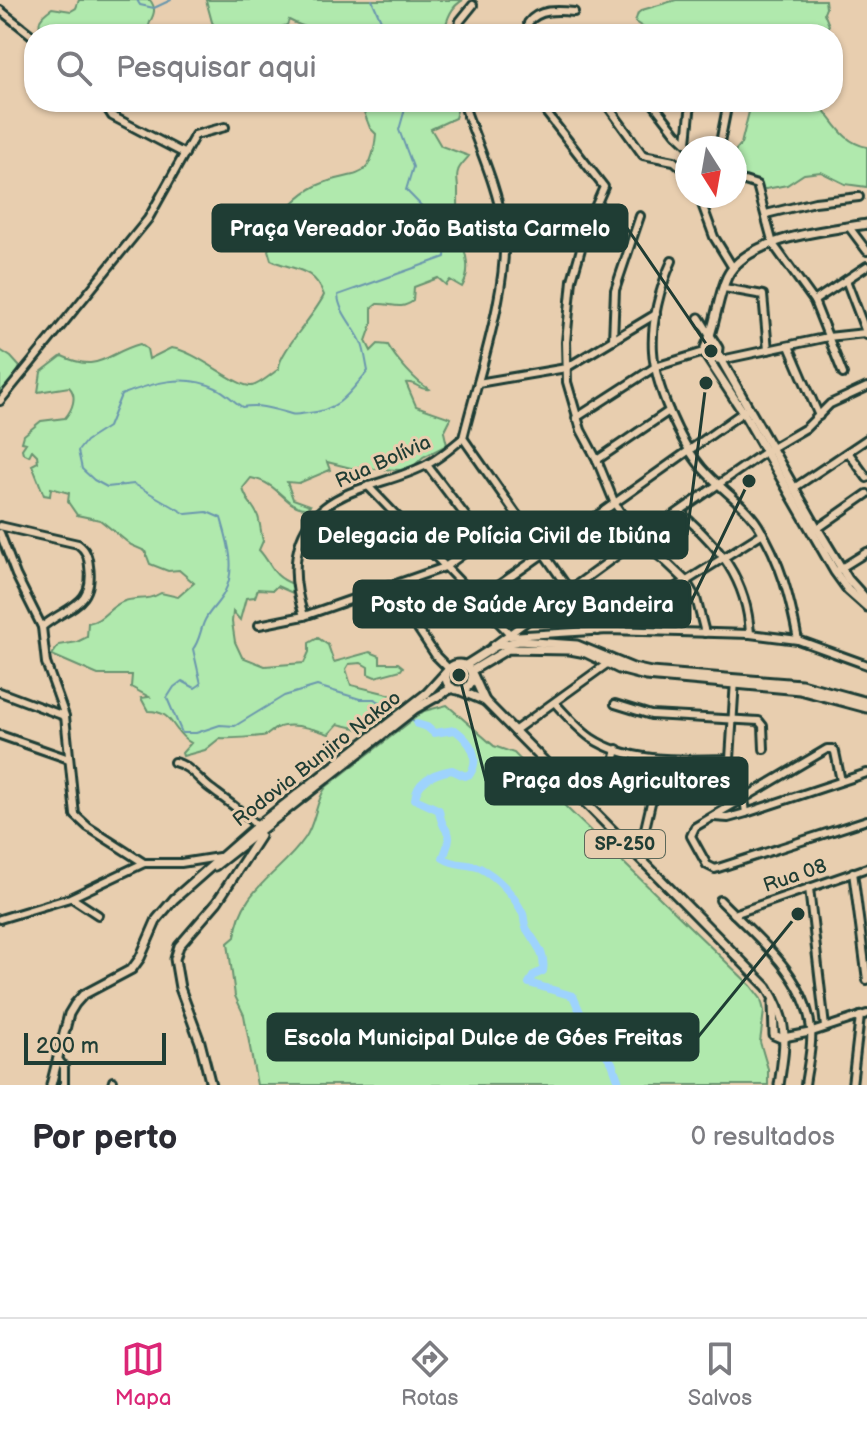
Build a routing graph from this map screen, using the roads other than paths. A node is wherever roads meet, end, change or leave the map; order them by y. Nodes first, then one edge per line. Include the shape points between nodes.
1 (473, 5) dead end
2 (0, 10) edge
3 (574, 12) dead end
4 (459, 24) edge
5 (528, 24) edge
6 (24, 29) edge
7 (109, 112) edge
8 (466, 112) edge
9 (546, 112) edge
10 (612, 112) edge
11 (661, 112) edge
12 (691, 112) edge
13 (726, 112) edge
14 (225, 127) dead end
15 (681, 136) edge
16 (690, 136) edge
17 (721, 136) edge
18 (185, 154) junction
19 (675, 162) edge
20 (747, 182) edge
21 (859, 197) dead end
22 (703, 208) edge
23 (766, 214) junction
24 (640, 216) dead end
25 (867, 224) edge
26 (849, 227) junction
27 (773, 244) junction
28 (867, 251) edge
29 (672, 261) dead end
30 (867, 266) edge
31 (733, 268) junction
32 (846, 280) junction
33 (724, 288) junction
34 (814, 301) junction
35 (717, 312) junction
36 (656, 314) junction
37 (866, 334) edge
38 (828, 337) junction
39 (710, 338) junction
40 (613, 340) junction
41 (789, 346) junction
42 (768, 350) junction
43 (711, 353) junction
44 (655, 367) junction
45 (566, 368) junction
46 (843, 374) dead end
47 (478, 383) junction
48 (732, 387) junction
49 (867, 387) edge
50 (0, 401) edge
51 (745, 410) junction
52 (669, 411) junction
53 (819, 416) junction
54 (576, 418) junction
55 (463, 438) junction
56 (867, 439) edge
57 (689, 450) junction
58 (768, 451) junction
59 (848, 452) junction
60 (597, 460) junction
61 (427, 465) junction
62 (867, 478) edge
63 (718, 485) junction
64 (368, 486) junction
65 (794, 488) junction
66 (867, 494) edge
67 (615, 504) junction
68 (801, 507) junction
69 (680, 512) junction
70 (517, 515) junction
71 (0, 526) edge
72 (814, 530) junction
73 (0, 533) edge
74 (763, 533) junction
75 (483, 539) junction
76 (638, 540) junction
77 (867, 552) edge
78 (543, 553) junction
79 (725, 558) junction
80 (445, 567) junction
81 (838, 570) junction
82 (685, 580) junction
83 (389, 585) junction
84 (850, 588) junction
85 (569, 589) junction
86 (478, 600) junction
87 (867, 600) edge
88 (867, 607) edge
89 (304, 616) junction
90 (259, 625) dead end
91 (42, 627) junction
92 (608, 630) junction
93 (598, 631) junction
94 (705, 633) junction
95 (750, 634) junction
96 (513, 639) junction
97 (798, 640) junction
98 (611, 662) junction
99 (867, 665) edge
100 (448, 670) junction
101 (470, 670) junction
102 (735, 682) junction
103 (456, 689) junction
104 (0, 692) edge
105 (485, 701) junction
106 (555, 703) junction
107 (615, 704) dead end
108 (867, 705) edge
109 (65, 716) junction
110 (732, 720) junction
111 (514, 731) junction
112 (0, 735) edge
113 (617, 749) junction
114 (764, 749) dead end
115 (69, 759) junction
116 (730, 759) junction
117 (661, 760) junction
118 (174, 762) dead end
119 (867, 773) edge
120 (841, 781) junction
121 (608, 788) dead end
122 (744, 798) junction
123 (287, 802) junction
124 (746, 813) junction
125 (714, 817) junction
126 (275, 820) junction
127 (867, 820) edge
128 (257, 826) junction
129 (250, 839) junction
130 (621, 839) junction
131 (219, 857) junction
132 (242, 862) junction
133 (144, 863) junction
134 (867, 868) edge
135 (206, 871) junction
136 (853, 872) junction
137 (809, 888) junction
138 (72, 898) junction
139 (720, 900) dead end
140 (734, 914) junction
141 (98, 915) dead end
142 (0, 919) edge
143 (867, 980) edge
144 (863, 1015) edge
145 (825, 1027) junction
146 (812, 1032) junction
147 (786, 1037) junction
148 (58, 1059) junction
149 (51, 1085) edge
150 (64, 1085) edge
151 (211, 1085) edge
152 (779, 1085) edge
153 (805, 1085) edge
154 (852, 1085) edge

1 - 4 street
2 - 6 street
3 - 5 street via 537,14
7 - 18 street
8 - 47 street via 500,211 504,241
9 - 45 street via 604,187 572,280
10 - 19 street via 643,155
11 - 15 street
12 - 16 street
13 - 17 street
14 - 18 street via 195,135
18 - 50 street via 148,219
20 - 23 street via 757,185
21 - 23 street
22 - 31 street
23 - 27 street
24 - 40 street via 615,290
25 - 26 main road
26 - 27 main road
26 - 28 street
27 - 31 main road
27 - 34 street
29 - 36 street
30 - 32 street
31 - 33 main road
32 - 34 street
32 - 37 street
33 - 35 main road
33 - 42 street via 763,295
34 - 38 street
35 - 39 main road
35 - 43 main road
36 - 40 street
36 - 44 street
37 - 38 street
38 - 41 street
38 - 46 street
39 - 43 main road
39 - 43 main road via 699,318
40 - 45 street
41 - 42 street
41 - 53 street
42 - 43 street
43 - 44 street
43 - 48 main road
43 - 48 main road
44 - 52 street
44 - 54 street
45 - 47 street
45 - 54 street
47 - 55 street
48 - 51 main road
49 - 53 street via 840,398
51 - 57 street
51 - 58 main road
52 - 57 street
52 - 60 street
53 - 58 street
54 - 60 street
55 - 61 street, Rua Bolívia
55 - 70 street
56 - 59 street
57 - 63 street
57 - 67 street
58 - 63 street
58 - 65 main road
58 - 68 main road
59 - 62 street
59 - 65 street
60 - 67 street
61 - 64 street, Rua Bolívia
61 - 75 street
63 - 69 street
63 - 74 street
64 - 80 street
64 - 89 street, Rua Bolívia via 338,499 300,539 294,561
65 - 68 main road
66 - 72 street
67 - 76 street
67 - 78 street
68 - 72 main road
69 - 76 street
69 - 79 street
70 - 75 street
70 - 78 street
71 - 91 street via 78,544 88,556 89,591
72 - 81 main road
73 - 91 street
74 - 79 street
74 - 97 street via 786,583
75 - 80 street
76 - 82 street
76 - 85 street
77 - 81 street
78 - 85 street
78 - 86 street
79 - 82 street
79 - 95 street via 743,595
80 - 83 street
80 - 86 street
81 - 84 main road
82 - 92 street
82 - 94 street
83 - 89 street
83 - 100 street
84 - 87 main road
84 - 88 main road
85 - 93 street
85 - 96 street
86 - 96 street
89 - 90 street
91 - 109 street via 46,663
92 - 93 street
92 - 94 street
93 - 96 street
94 - 95 street
95 - 97 street
96 - 98 main road
96 - 98 main road via 577,645
96 - 101 main road
96 - 101 main road via 489,649
97 - 99 street
98 - 102 main road
98 - 106 street
100 - 101 main road via 457,663
100 - 103 main road via 447,680
100 - 123 main road, Rodovia Bunjiro Nakao via 427,693
101 - 103 main road via 471,684
101 - 105 main road, SP-250
102 - 108 main road via 800,687
102 - 110 street
103 - 105 main road, SP-250
103 - 126 main road, Rodovia Bunjiro Nakao via 415,709
104 - 109 street
105 - 111 main road, SP-250
106 - 111 street
106 - 113 street via 593,739
107 - 110 street via 651,715
109 - 115 street
110 - 114 street via 762,723
110 - 116 street
111 - 130 main road, SP-250
112 - 115 street
113 - 117 street
113 - 121 street
115 - 133 street via 79,821
116 - 117 street
116 - 122 street
117 - 130 street via 644,833
118 - 128 street
119 - 120 street
120 - 122 street via 831,749
120 - 124 street
122 - 124 street
122 - 125 street
123 - 128 main road, Rodovia Bunjiro Nakao
123 - 129 main road
124 - 125 street
125 - 127 street via 691,832 707,865 715,869
126 - 129 main road, Rodovia Bunjiro Nakao
126 - 132 main road
128 - 131 main road, Rodovia Bunjiro Nakao
129 - 132 main road
129 - 135 main road, Rodovia Bunjiro Nakao
130 - 147 main road, SP-250 via 767,987 774,1004 774,1035
131 - 133 street
131 - 135 main road, Rodovia Bunjiro Nakao
132 - 151 main road via 179,946 175,959
133 - 138 street
134 - 136 street, Rua 08
135 - 148 main road, Rodovia Bunjiro Nakao via 157,919 132,969 75,1004
136 - 137 street, Rua 08
136 - 143 street
137 - 140 street, Rua 08
137 - 145 street
138 - 141 street
138 - 142 street
139 - 140 street
140 - 146 street via 798,984
144 - 145 street
144 - 154 street
145 - 146 street
146 - 147 street
146 - 153 street
147 - 152 main road
148 - 149 main road, Rodovia Bunjiro Nakao
148 - 150 street via 64,1067

